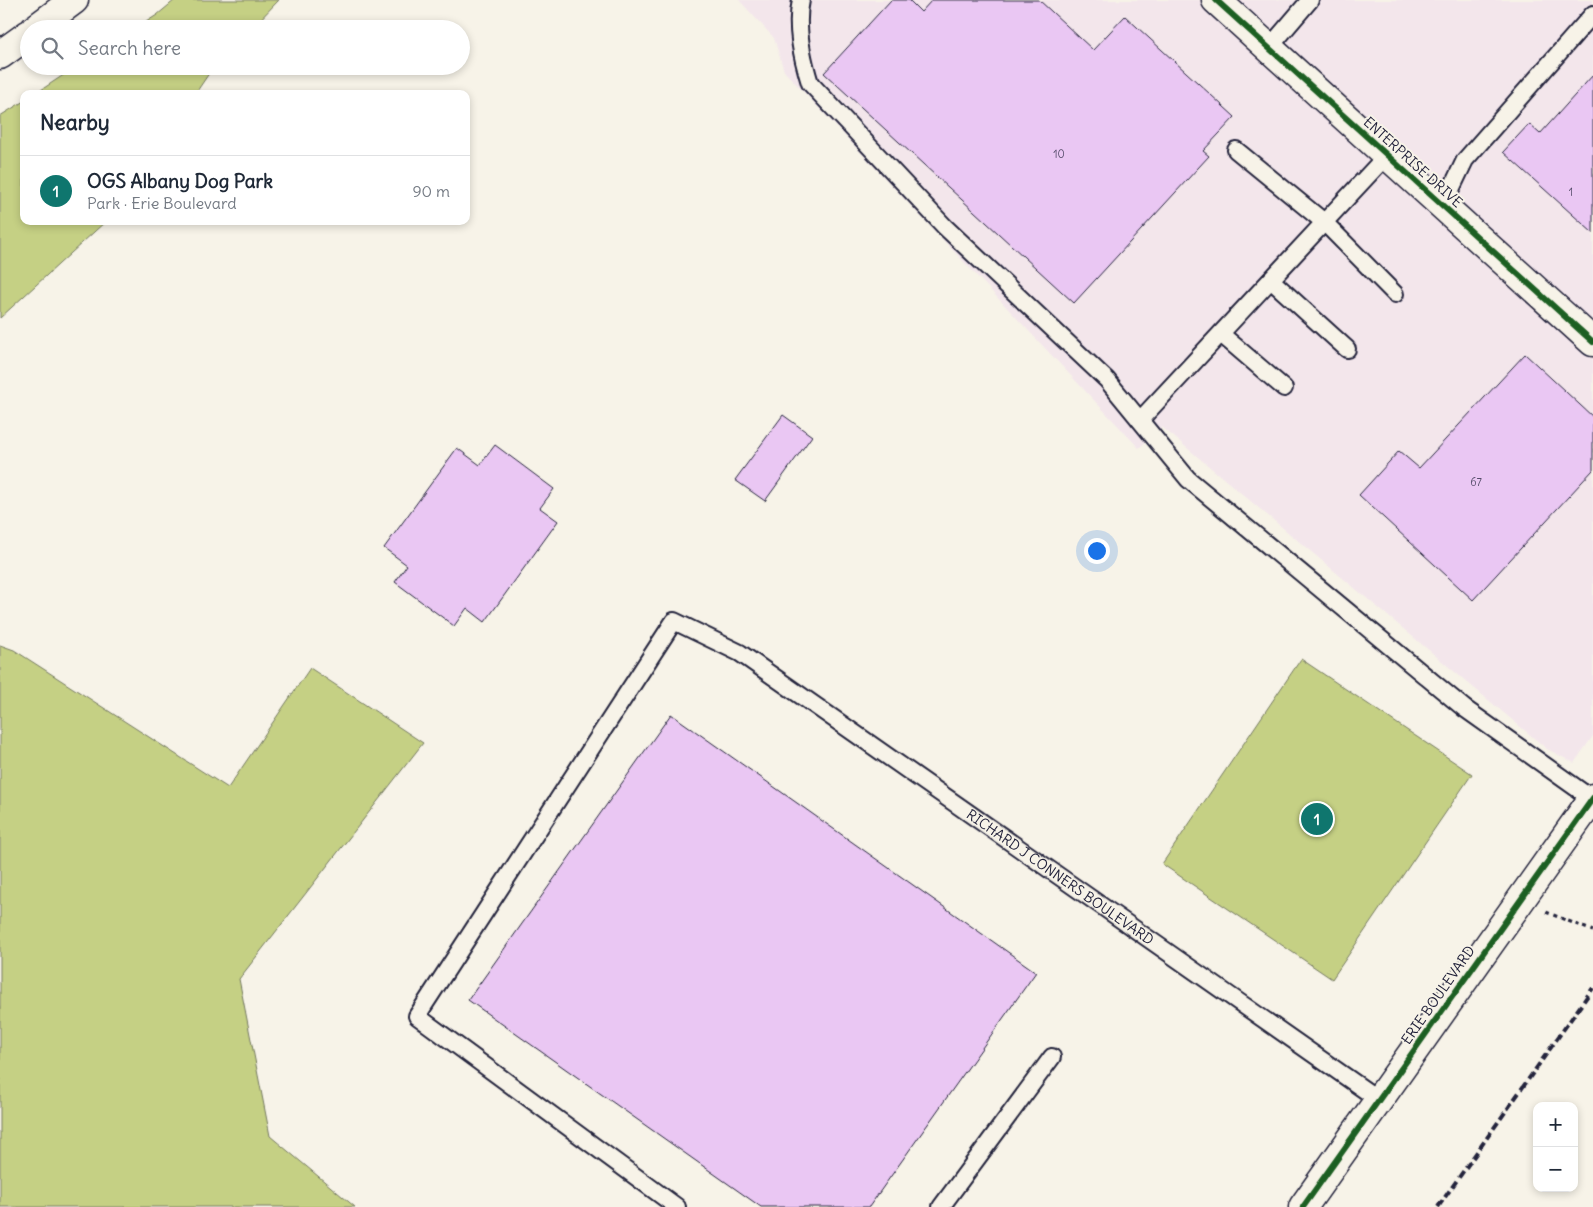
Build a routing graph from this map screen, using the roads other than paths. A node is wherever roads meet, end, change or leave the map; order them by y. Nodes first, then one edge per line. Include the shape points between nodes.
1 (74, 0) edge
2 (801, 0) edge
3 (1216, 0) edge
4 (1310, 0) edge
5 (1593, 14) edge
6 (47, 20) edge
7 (20, 41) edge
8 (1269, 48) junction
9 (0, 55) edge
10 (1236, 150) dead end
11 (1387, 155) junction
12 (1443, 206) junction
13 (1324, 222) junction
14 (1271, 280) junction
15 (1395, 294) dead end
16 (1221, 334) junction
17 (1593, 342) edge
18 (1348, 349) dead end
19 (1284, 388) dead end
20 (1140, 420) junction
21 (1593, 798) edge
22 (1052, 1057) dead end
23 (1379, 1100) junction
24 (677, 1207) edge
25 (942, 1207) edge
26 (1303, 1207) edge

1 - 6 main road
2 - 20 lane via 801,54 810,83 945,227 1107,380
3 - 8 main road, ENTERPRISE DRIVE
4 - 8 lane
5 - 12 lane via 1464,160
7 - 9 main road
8 - 11 main road, ENTERPRISE DRIVE
10 - 13 lane
11 - 12 main road, ENTERPRISE DRIVE
11 - 13 lane
12 - 17 main road, ENTERPRISE DRIVE
13 - 14 lane
13 - 15 lane
14 - 16 lane
14 - 18 lane
16 - 19 lane
16 - 20 lane
20 - 21 lane via 1188,479 1464,708
21 - 23 main road, ERIE BOULEVARD
22 - 25 lane
23 - 24 lane, RICHARD J CONNERS BOULEVARD via 740,653 674,621 417,1016
23 - 26 main road, ERIE BOULEVARD

